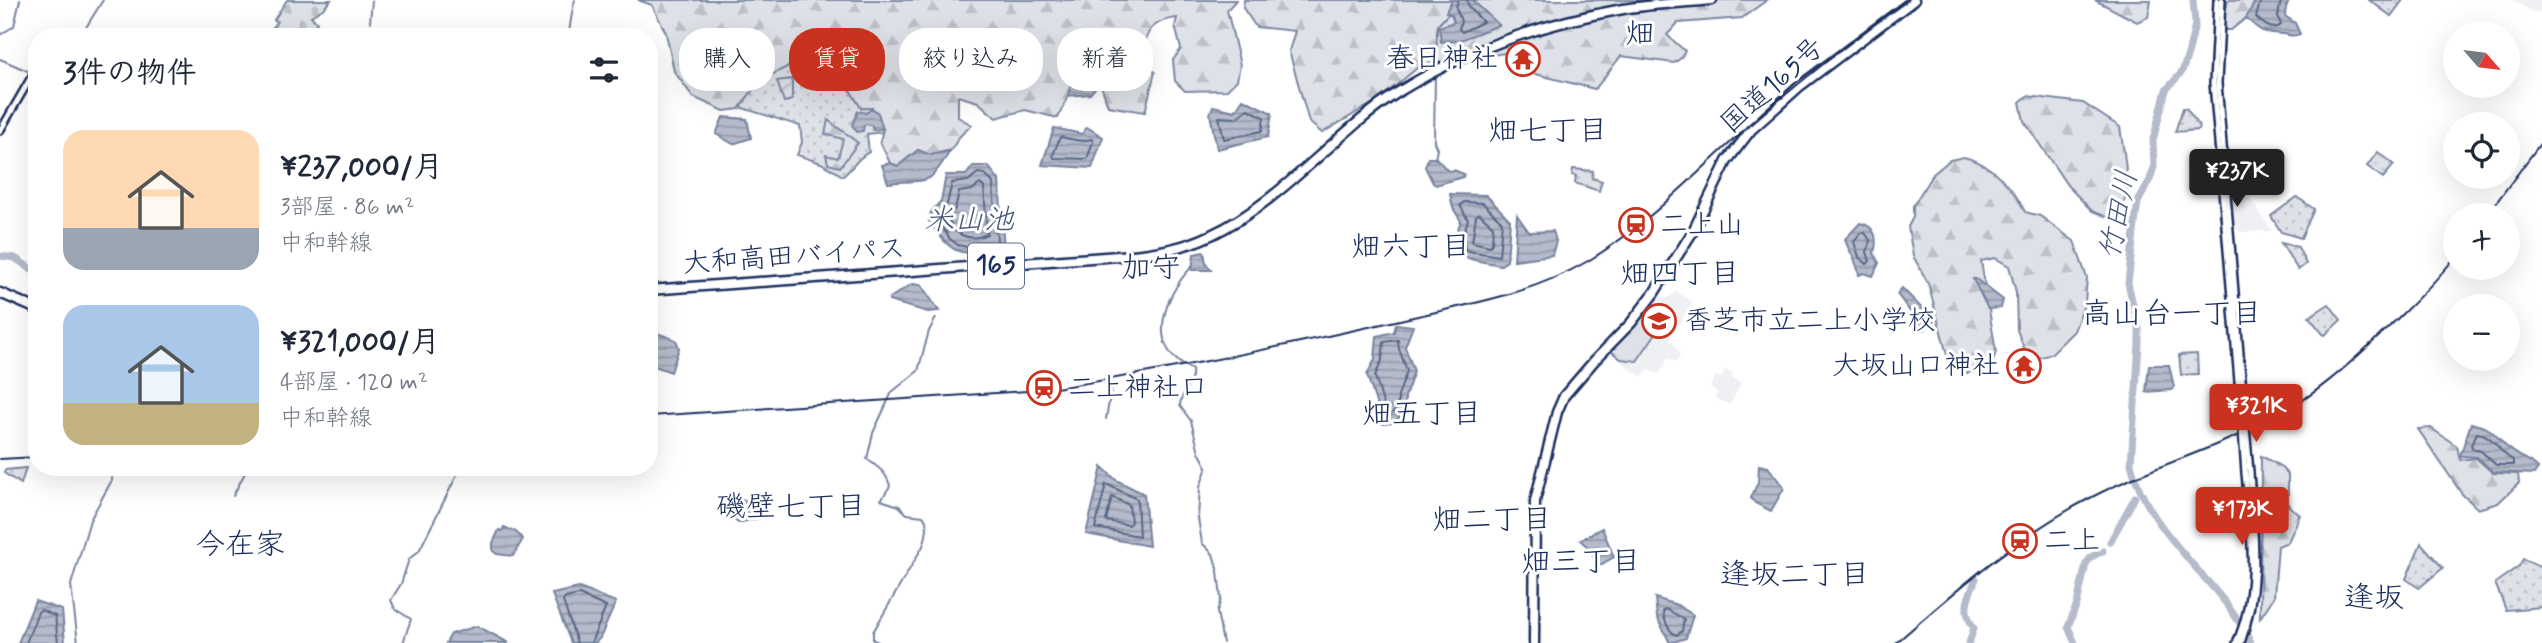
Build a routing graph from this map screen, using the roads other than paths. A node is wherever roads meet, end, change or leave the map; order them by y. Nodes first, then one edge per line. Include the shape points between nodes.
1 (1712, 0) edge
2 (1914, 0) edge
3 (2217, 0) edge
4 (2222, 0) edge
5 (28, 83) edge
6 (0, 131) edge
7 (658, 289) edge
8 (0, 293) edge
9 (28, 305) edge
10 (2243, 416) junction
11 (2240, 642) edge
12 (1534, 643) edge

1 - 7 highway, 大和高田バイパス / 165 via 1624,9 1556,24 1460,59 1400,91 1250,214 1209,237 1163,251
2 - 12 highway, 国道165号 via 1821,70 1751,131 1727,161 1693,230 1654,293 1564,396 1535,501
3 - 10 main road via 2213,83
4 - 10 main road via 2218,83
5 - 6 main road
8 - 9 highway
10 - 11 main road, bridge via 2256,569 2254,596

